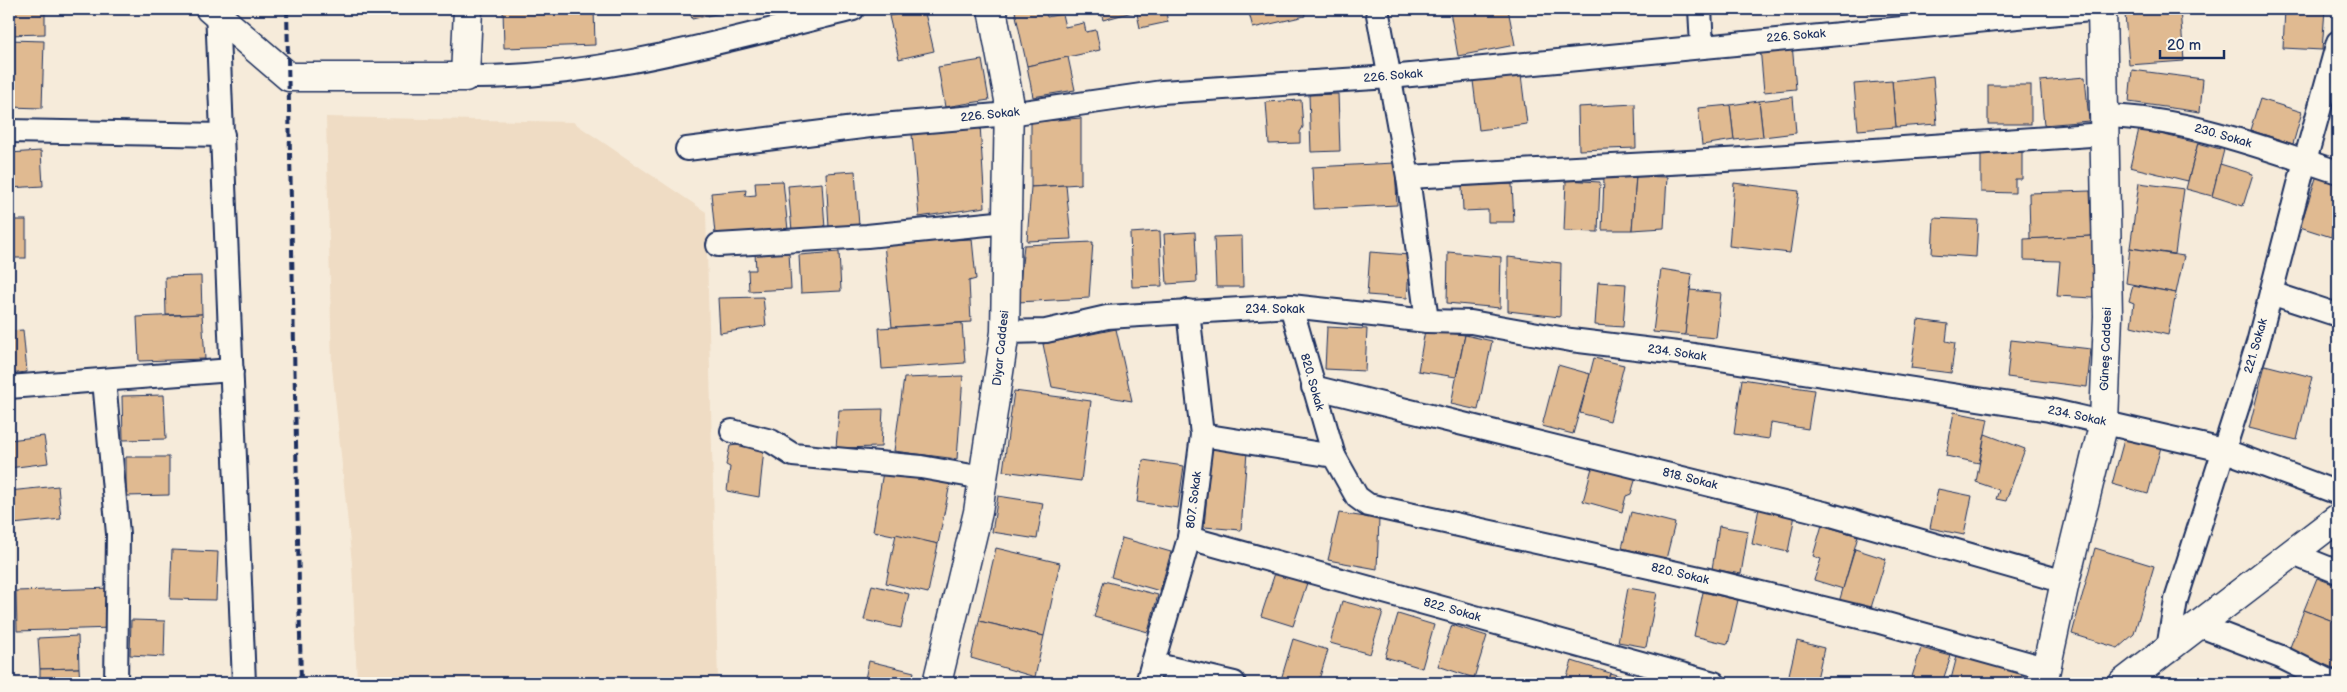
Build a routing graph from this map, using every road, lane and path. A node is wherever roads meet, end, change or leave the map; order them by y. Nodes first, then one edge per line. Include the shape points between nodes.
1 (468, 9) edge
2 (853, 9) edge
3 (992, 9) edge
4 (1376, 9) edge
5 (1700, 9) edge
6 (2101, 9) edge
7 (215, 11) edge
8 (2338, 42) edge
9 (1702, 46) junction
10 (2335, 66) edge
11 (465, 77) junction
12 (1390, 77) junction
13 (1009, 114) junction
14 (2105, 125) junction
15 (9, 130) edge
16 (223, 135) junction
17 (687, 149) dead end
18 (2304, 161) junction
19 (2338, 172) edge
20 (1408, 177) junction
21 (1007, 222) junction
22 (718, 245) dead end
23 (2271, 293) junction
24 (1291, 306) junction
25 (1188, 311) junction
26 (2338, 315) edge
27 (1427, 321) junction
28 (1005, 332) junction
29 (232, 370) junction
30 (104, 380) junction
31 (9, 387) edge
32 (1313, 387) junction
33 (2104, 422) junction
34 (732, 431) dead end
35 (1202, 435) junction
36 (2223, 450) junction
37 (1334, 456) junction
38 (983, 478) junction
39 (2338, 493) edge
40 (2338, 518) edge
41 (1189, 538) junction
42 (2293, 554) junction
43 (2338, 572) edge
44 (2065, 582) junction
45 (2198, 625) junction
46 (2168, 648) junction
47 (1150, 674) edge
48 (2046, 676) edge
49 (116, 683) edge
50 (244, 683) edge
51 (937, 683) edge
52 (1234, 683) edge
53 (1714, 683) edge
54 (2123, 683) edge
55 (2333, 683) edge

1 - 11 street
2 - 11 street via 608,66 508,78
3 - 13 street, Diyar Caddesi
4 - 12 street
5 - 9 street
6 - 9 street, 226. Sokak
6 - 14 street, Güneş Caddesi
7 - 11 street via 289,77
7 - 16 street
8 - 10 street, 221. Sokak
9 - 12 street, 226. Sokak
10 - 18 street, 221. Sokak
12 - 13 street, 226. Sokak via 1162,92
12 - 20 street
13 - 17 street, 226. Sokak via 870,126
13 - 21 street, Diyar Caddesi
14 - 18 street, 230. Sokak via 2137,117 2194,127
14 - 20 street, 230. Sokak via 1744,159
14 - 33 street, Güneş Caddesi via 2108,316
15 - 16 street
16 - 29 street
18 - 19 street, 230. Sokak
18 - 23 street, 221. Sokak
20 - 27 street
21 - 22 street via 867,236
21 - 28 street, Diyar Caddesi
23 - 26 street
23 - 36 street, 221. Sokak
24 - 25 street, 234. Sokak
24 - 27 street, 234. Sokak
24 - 32 street, 820. Sokak
25 - 28 street, 234. Sokak via 1108,317 1046,331
25 - 35 street, 807. Sokak
27 - 33 street, 234. Sokak via 1471,322 1571,340 1694,355 2049,410
28 - 38 street, Diyar Caddesi
29 - 30 street
29 - 50 street
30 - 31 street
30 - 49 street via 118,534
32 - 37 street, 820. Sokak
32 - 44 street, 818. Sokak via 1824,513
33 - 36 street, 234. Sokak
33 - 44 street, Güneş Caddesi
34 - 38 street via 771,441 793,455 922,467
35 - 37 street
35 - 41 street, 807. Sokak
36 - 39 street, 234. Sokak
36 - 46 street, 221. Sokak via 2176,600
37 - 48 street, 820. Sokak via 1357,497 1368,504 1828,609
38 - 51 street, Diyar Caddesi via 978,512
40 - 42 street
41 - 47 street, 807. Sokak
41 - 53 street, 822. Sokak
42 - 43 street
42 - 45 street
44 - 48 street, Güneş Caddesi
45 - 46 street
45 - 55 street via 2281,657
46 - 54 street
47 - 52 street

